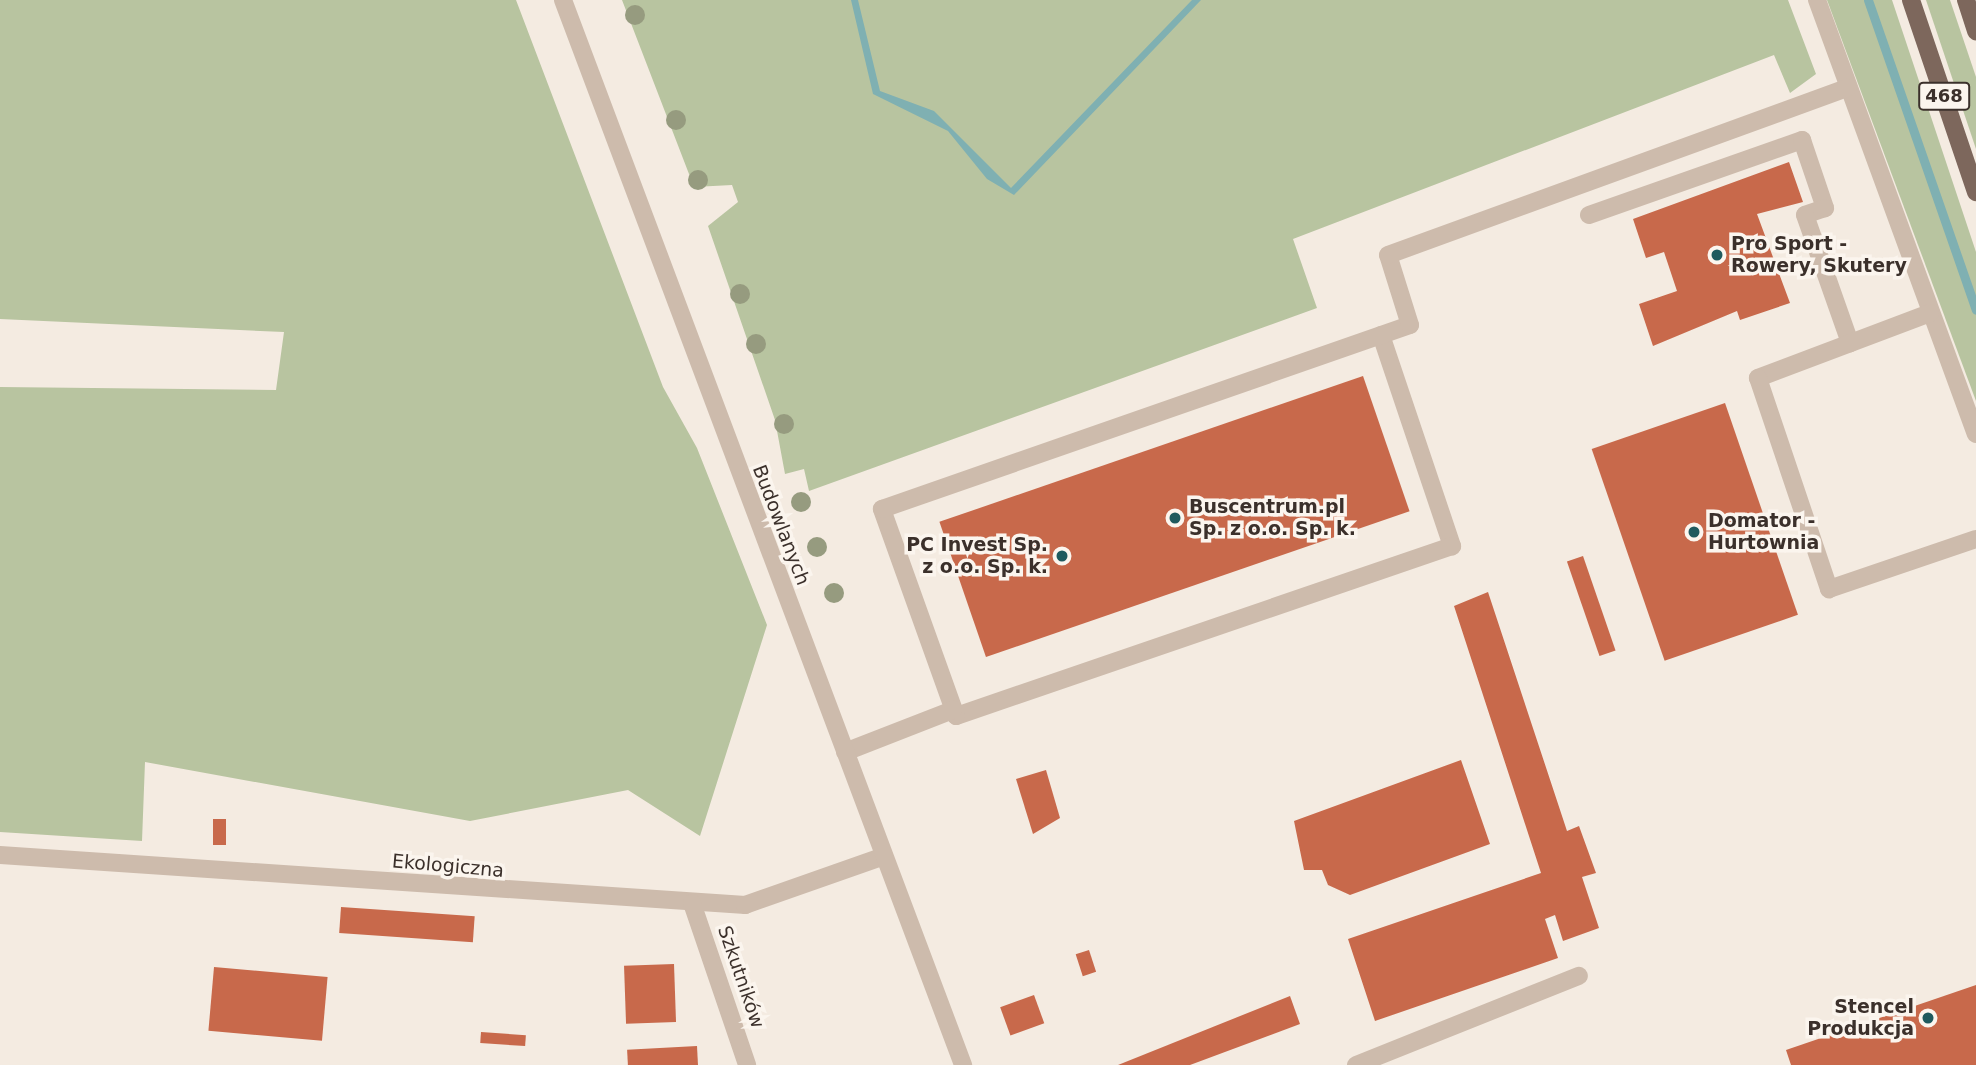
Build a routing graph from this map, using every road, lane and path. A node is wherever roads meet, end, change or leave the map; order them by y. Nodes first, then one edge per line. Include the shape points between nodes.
1 (562, 0) edge
2 (1816, 0) edge
3 (1912, 0) edge
4 (1966, 0) edge
5 (1976, 31) edge
6 (1848, 88) junction
7 (1976, 192) edge
8 (1589, 215) dead end
9 (1930, 313) junction
10 (1381, 335) junction
11 (1850, 343) junction
12 (1976, 434) edge
13 (1976, 539) edge
14 (953, 710) junction
15 (845, 752) junction
16 (0, 855) edge
17 (884, 856) junction
18 (692, 903) junction
19 (1579, 976) dead end
20 (747, 1065) edge
21 (963, 1065) edge
22 (1356, 1065) edge

1 - 15 street, Budowlanych
2 - 6 street
3 - 7 main road, 468
4 - 5 main road
6 - 9 street
6 - 10 street via 1388,255 1410,325
8 - 11 street via 1802,140 1825,208 1805,215
9 - 11 street
9 - 12 street
10 - 14 street via 882,509
10 - 14 street via 1452,546 956,716
11 - 13 street via 1759,378 1829,589
14 - 15 street
15 - 17 street, Budowlanych
16 - 18 street, Ekologiczna
17 - 18 street, Ekologiczna via 761,903
17 - 21 street, Budowlanych
18 - 20 street, Szkutników
19 - 22 street

